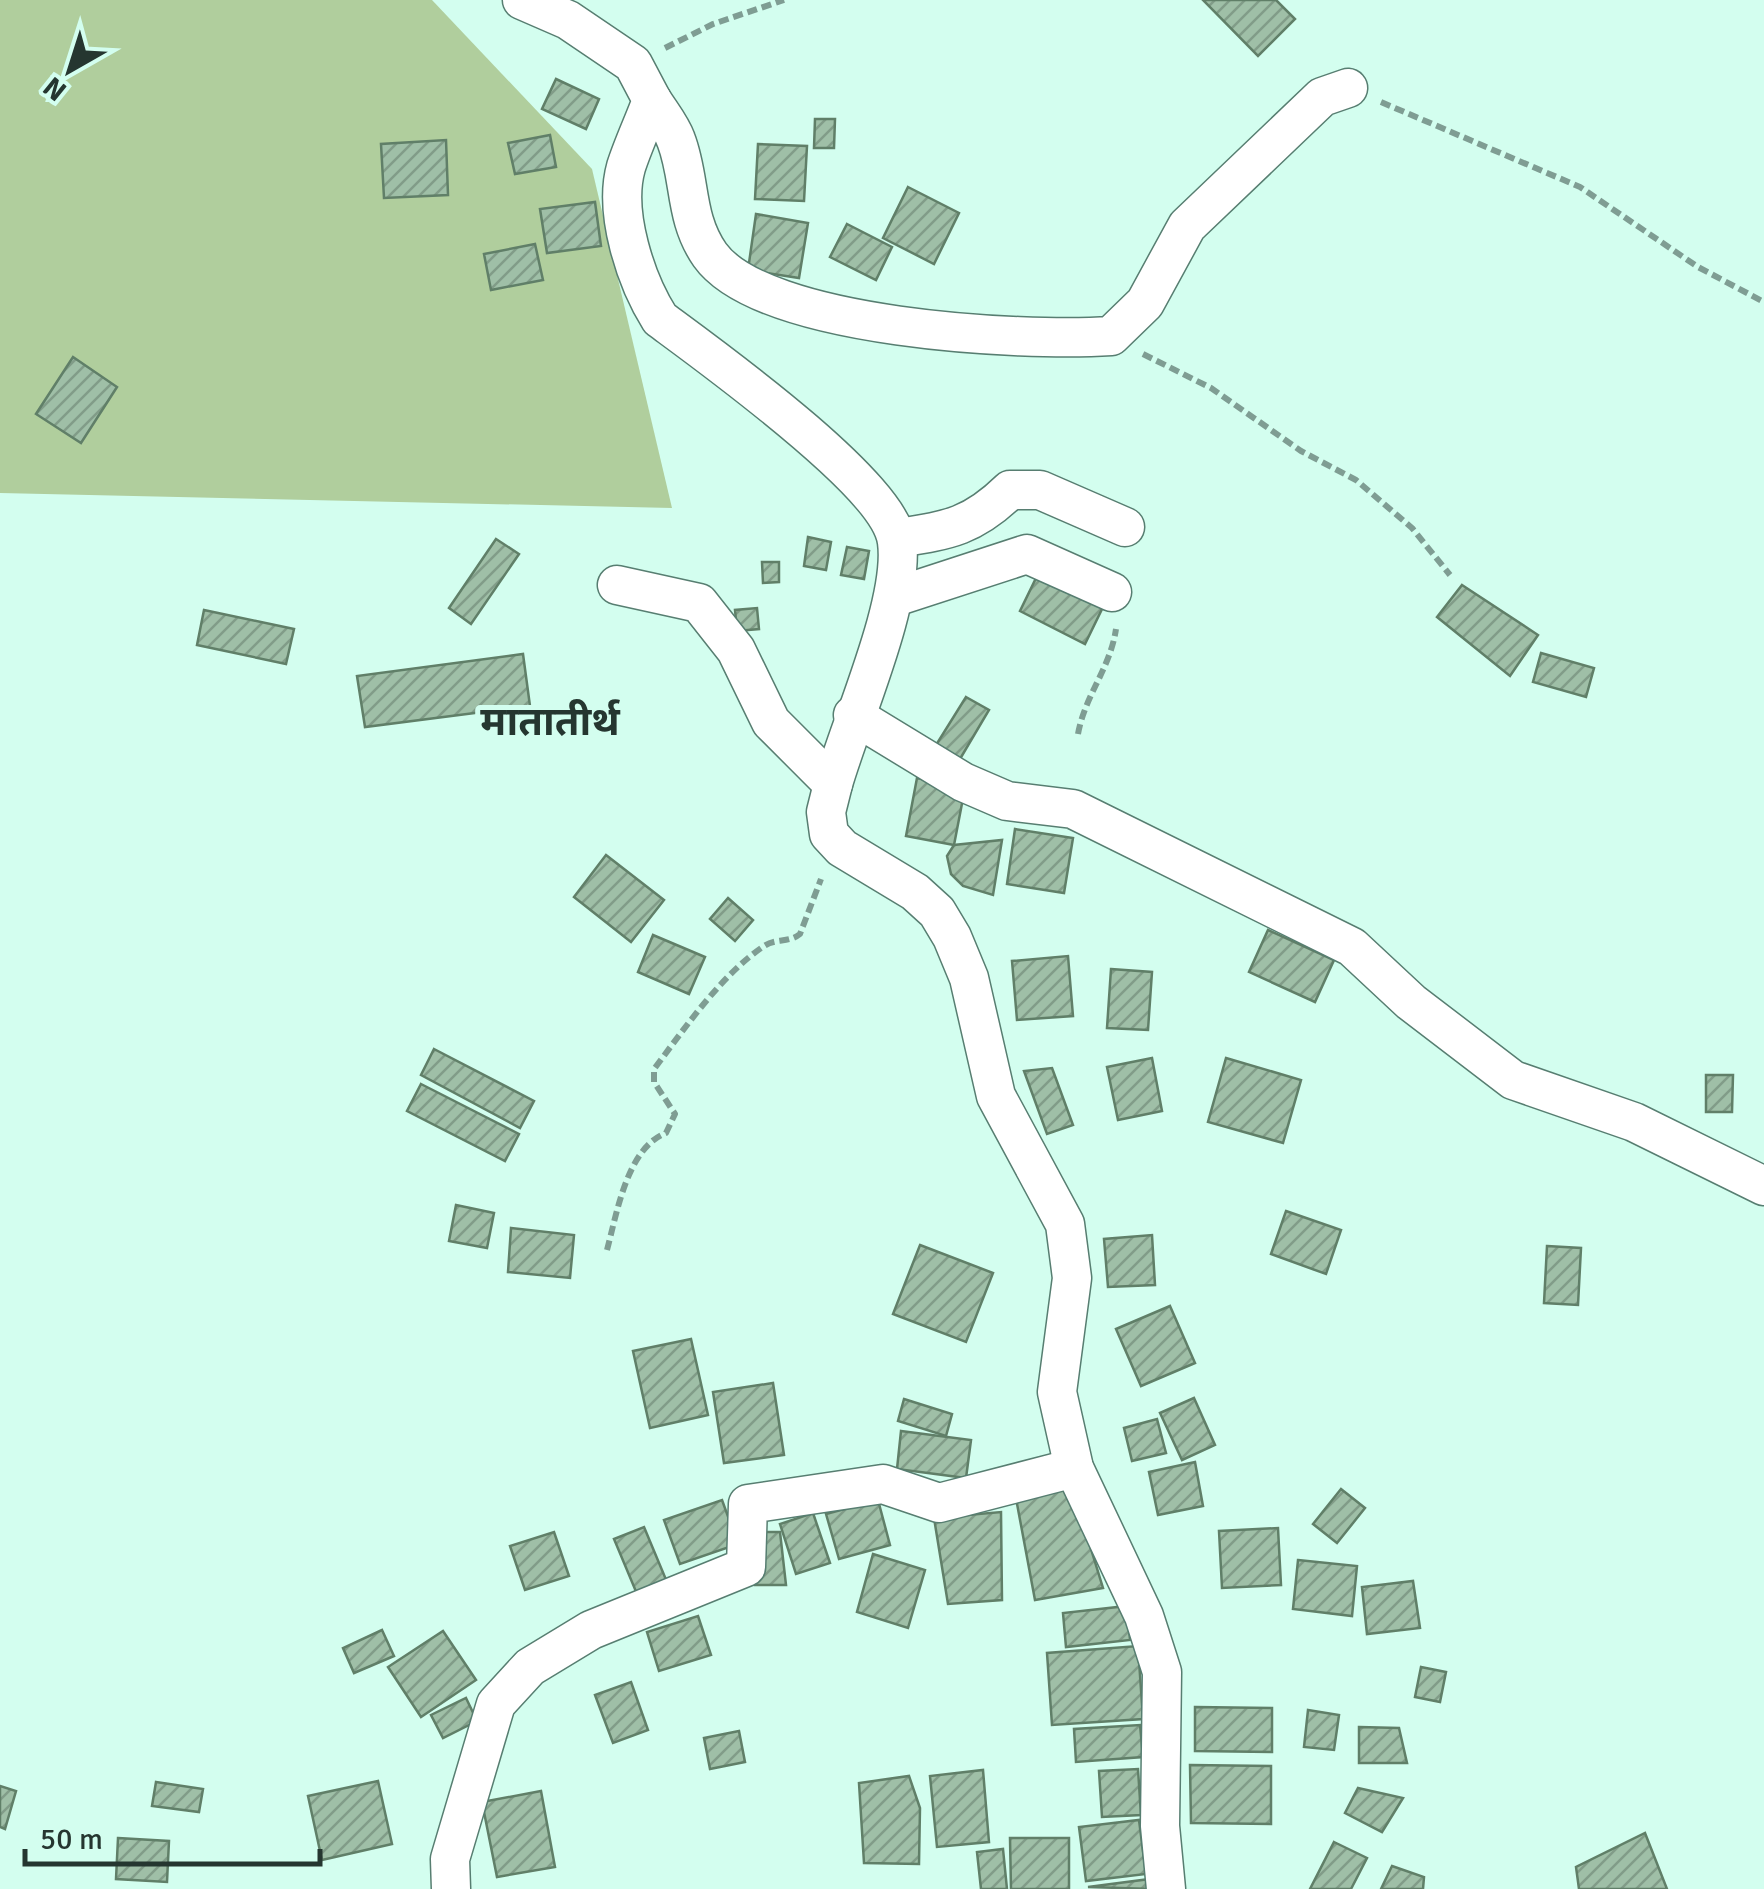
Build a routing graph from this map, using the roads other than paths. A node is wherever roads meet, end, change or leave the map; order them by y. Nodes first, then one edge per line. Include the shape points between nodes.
1 (522, 0) edge
2 (1348, 88) road end
3 (652, 100) junction
4 (1125, 527) dead end
5 (898, 538) junction
6 (617, 585) dead end
7 (1112, 592) road end
8 (895, 597) junction
9 (853, 715) junction
10 (833, 784) junction
11 (1764, 1186) edge
12 (1074, 1468) junction
13 (451, 1889) edge
14 (1166, 1889) edge

1 - 3 street via 568,20 633,64
2 - 3 street via 1322,97 1187,226 1145,303 1112,336 1050,340 917,329 796,303 744,282 712,259 692,226 676,140
3 - 5 street via 625,171 627,232 640,287 660,320 850,468
4 - 5 street via 1040,490 1010,490 983,516 954,530
5 - 8 street
6 - 10 street via 699,603 736,650 770,722
7 - 8 street via 1027,554
8 - 9 street
9 - 10 street
9 - 11 street via 963,782 1007,801 1073,810 1352,947 1513,1080 1634,1122
10 - 12 street via 829,834 937,912 969,978 996,1096 1065,1224 1072,1278 1057,1392
12 - 13 street via 939,1502 883,1484 748,1504 746,1567 592,1630 530,1668 496,1704 450,1859
12 - 14 street via 1144,1616 1162,1672

